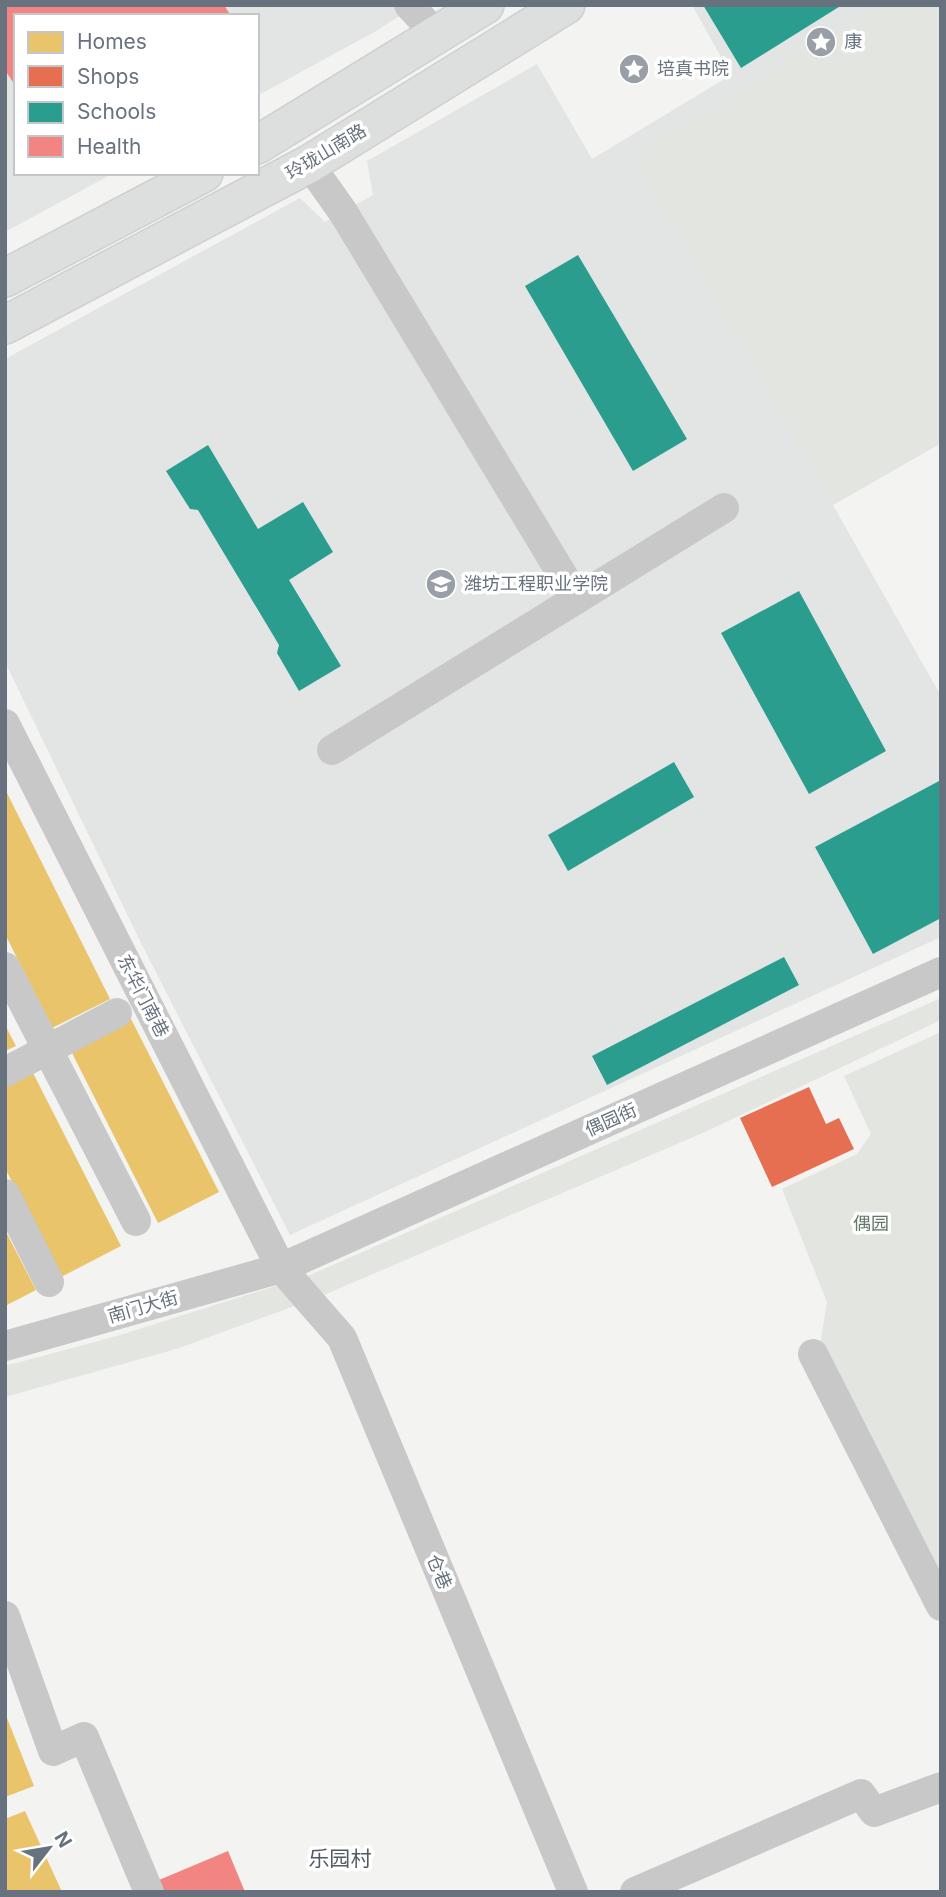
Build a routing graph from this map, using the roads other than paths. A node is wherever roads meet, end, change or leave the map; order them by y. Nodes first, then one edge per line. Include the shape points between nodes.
1 (409, 5) edge
2 (485, 5) edge
3 (566, 5) edge
4 (437, 35) junction
5 (259, 144) edge
6 (309, 164) junction
7 (200, 175) edge
8 (5, 278) edge
9 (5, 326) edge
10 (724, 508) dead end
11 (577, 599) junction
12 (5, 724) edge
13 (332, 750) dead end
14 (5, 967) edge
15 (941, 972) edge
16 (117, 1013) dead end
17 (48, 1049) junction
18 (5, 1072) edge
19 (5, 1194) edge
20 (136, 1221) dead end
21 (281, 1268) junction
22 (49, 1282) dead end
23 (5, 1346) edge
24 (813, 1354) dead end
25 (941, 1606) edge
26 (5, 1616) edge
27 (941, 1787) edge
28 (149, 1892) edge
29 (573, 1892) edge
30 (635, 1892) edge

1 - 4 street
2 - 4 main road
3 - 6 main road, 玲珑山南路
4 - 5 main road
6 - 9 main road, 玲珑山南路
6 - 11 street via 343,212
7 - 8 main road
10 - 11 street
11 - 13 street
12 - 21 street, 东华门南巷
14 - 17 street
15 - 21 street, 偶园街
16 - 17 street
17 - 18 street
17 - 20 street
19 - 22 street
21 - 23 street, 南门大街
21 - 29 street, 仓巷 via 342,1338
24 - 25 street
26 - 28 street via 52,1751 84,1737
27 - 30 street via 874,1812 861,1794

